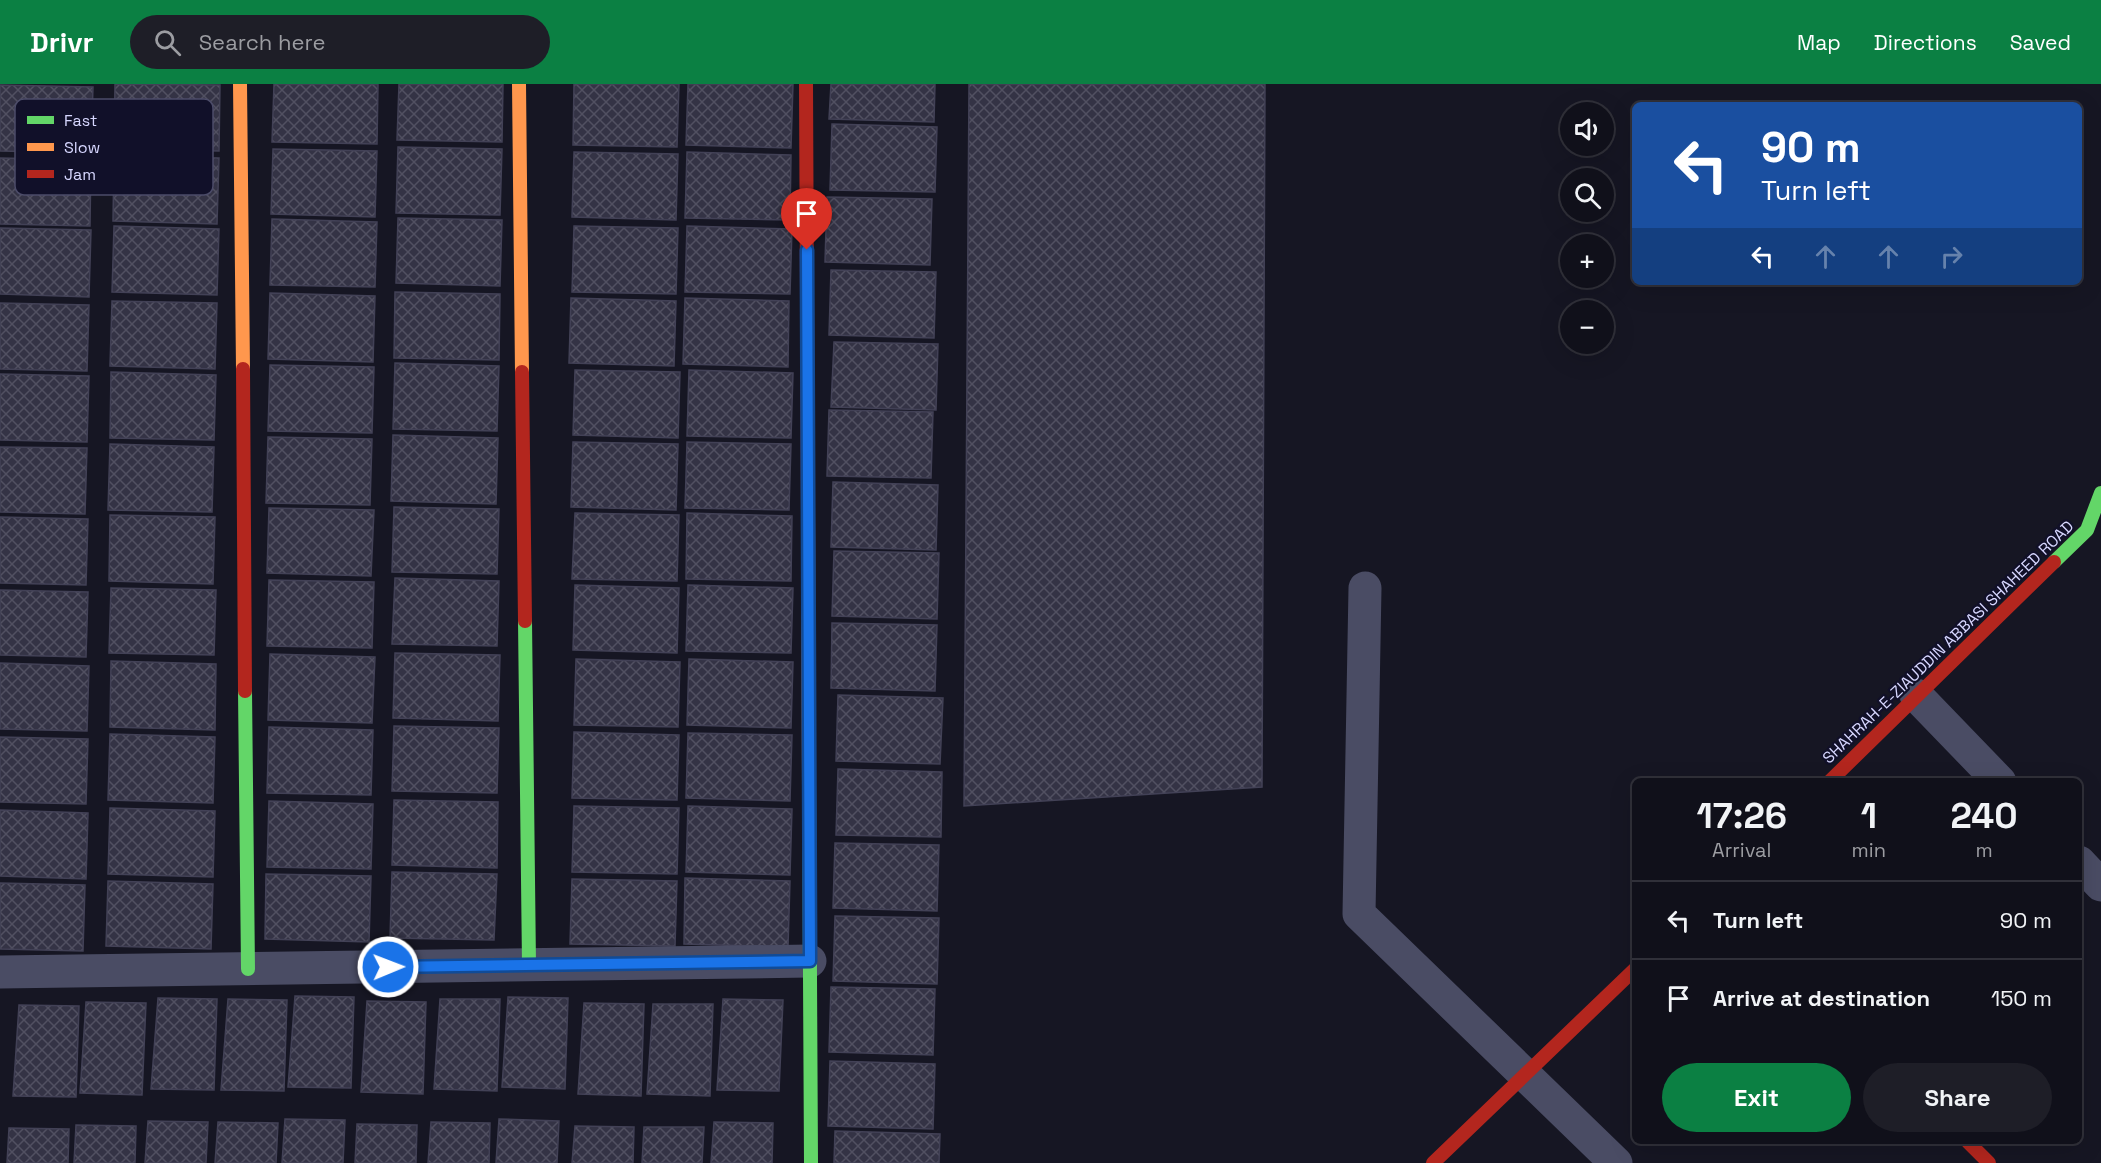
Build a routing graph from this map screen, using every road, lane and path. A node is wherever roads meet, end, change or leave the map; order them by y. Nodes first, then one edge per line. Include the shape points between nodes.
1 (240, 84) edge
2 (519, 84) edge
3 (806, 84) edge
4 (2101, 496) edge
5 (1365, 588) dead end
6 (1916, 695) junction
7 (1833, 778) edge
8 (1996, 778) edge
9 (2082, 865) edge
10 (2101, 885) edge
11 (810, 961) junction
12 (529, 965) junction
13 (248, 969) junction
14 (0, 972) edge
15 (1632, 972) edge
16 (1525, 1072) junction
17 (1970, 1144) edge
18 (810, 1163) edge
19 (1433, 1163) edge
20 (1616, 1163) edge
21 (1989, 1163) edge

1 - 13 street
2 - 12 street
3 - 11 street
4 - 6 street, SHAHRAH-E-ZIAUDDIN ABBASI SHAHEED ROAD via 2086,530
5 - 16 street via 1359,914
6 - 7 street, SHAHRAH-E-ZIAUDDIN ABBASI SHAHEED ROAD
6 - 8 street
9 - 10 street
11 - 12 street
11 - 18 street
12 - 13 street
13 - 14 street
15 - 16 street
16 - 19 street
16 - 20 street
17 - 21 street

